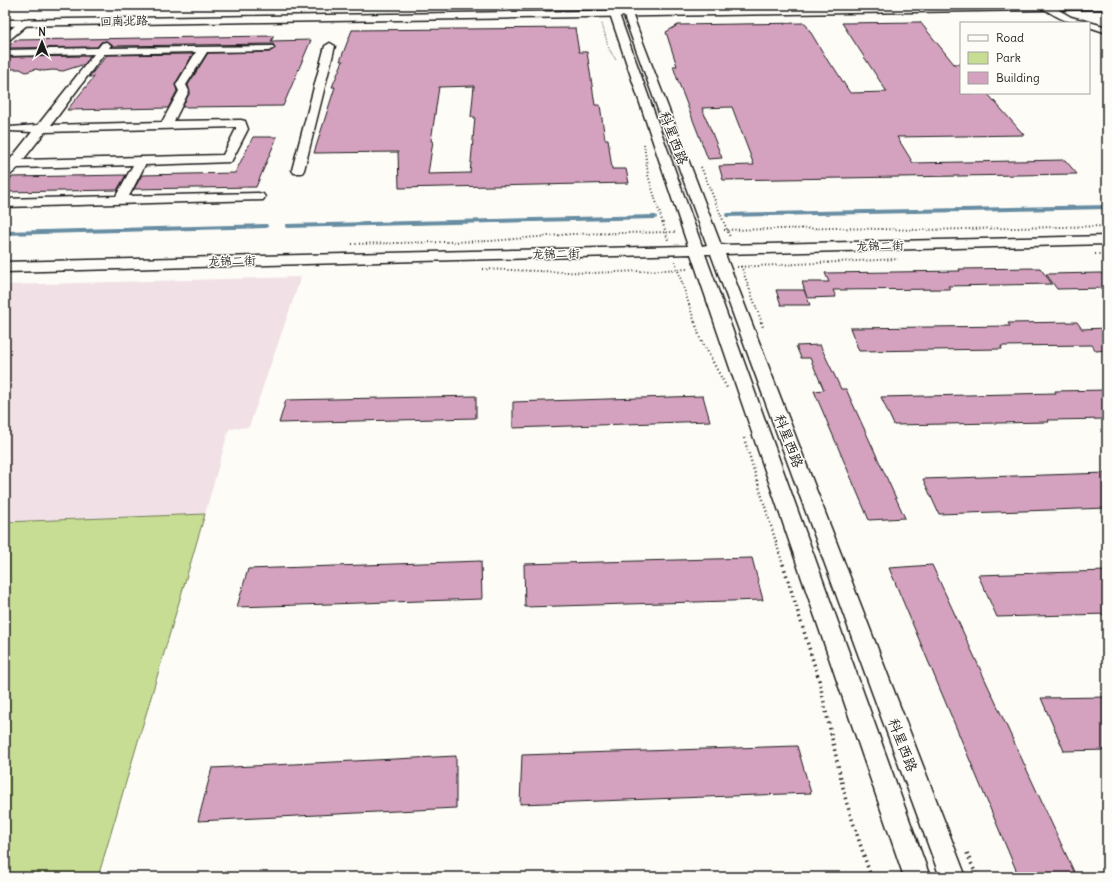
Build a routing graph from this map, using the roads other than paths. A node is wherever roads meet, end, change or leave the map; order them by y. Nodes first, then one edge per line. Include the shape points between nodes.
1 (665, 5) edge
2 (1107, 6) edge
3 (1047, 7) junction
4 (626, 9) edge
5 (612, 10) edge
6 (5, 15) edge
7 (25, 22) junction
8 (1079, 22) edge
9 (5, 23) edge
10 (1090, 24) edge
11 (1107, 30) edge
12 (5, 39) edge
13 (110, 41) dead end
14 (330, 46) dead end
15 (269, 48) dead end
16 (203, 50) junction
17 (100, 52) junction
18 (5, 53) edge
19 (167, 124) junction
20 (10, 126) edge
21 (42, 128) junction
22 (5, 140) edge
23 (141, 161) junction
24 (15, 164) junction
25 (298, 170) dead end
26 (5, 172) edge
27 (258, 197) dead end
28 (121, 200) junction
29 (5, 203) edge
30 (1107, 240) edge
31 (710, 259) junction
32 (5, 267) edge
33 (917, 877) edge
34 (953, 877) edge

1 - 4 main road, 回南北路
2 - 3 main road, 回南北路
3 - 4 main road, 回南北路
3 - 8 street via 1068,19
4 - 5 main road, 回南北路
4 - 31 street, 科星西路 via 709,231
5 - 6 main road, 回南北路
5 - 7 main road, 回南北路
5 - 31 street, 科星西路 via 690,231
7 - 9 main road, 回南北路
7 - 12 street
10 - 11 street
13 - 17 street
14 - 25 street
15 - 16 street
16 - 17 street
16 - 19 street via 181,85 184,91
17 - 18 street
17 - 21 street
19 - 21 street
19 - 23 street via 241,123 242,129 227,158
20 - 21 street
20 - 22 street
21 - 24 street via 19,154
23 - 24 street
23 - 28 street
24 - 26 street
27 - 28 street
28 - 29 street
30 - 31 street, 龙锦二街
31 - 32 street, 龙锦二街 via 672,251
31 - 33 street, 科星西路
31 - 34 street, 科星西路

